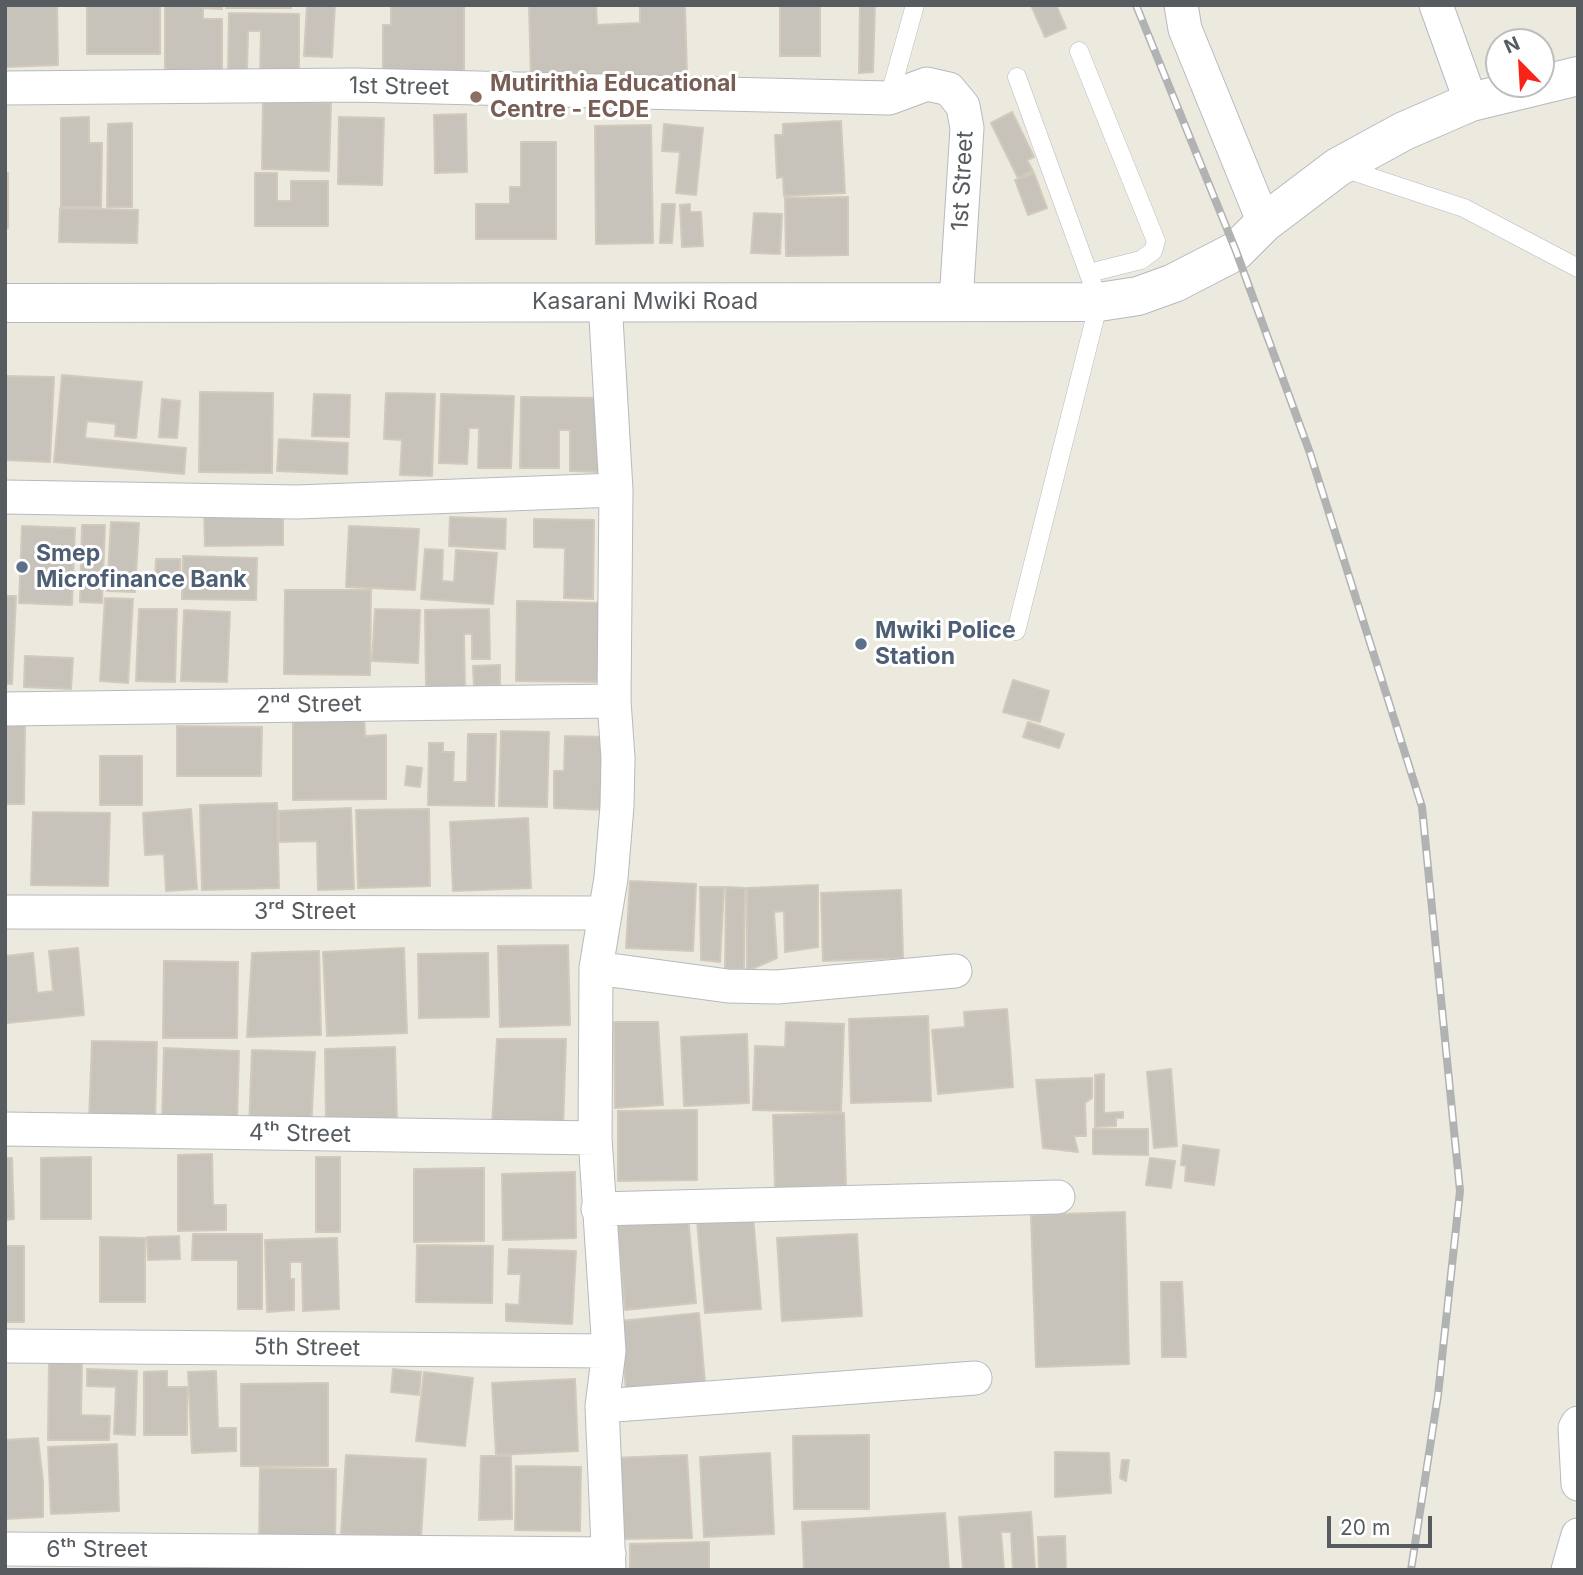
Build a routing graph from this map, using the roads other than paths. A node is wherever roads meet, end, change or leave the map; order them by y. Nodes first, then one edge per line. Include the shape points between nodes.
1 (915, 5) edge
2 (1181, 5) edge
3 (1436, 5) edge
4 (1079, 51) dead end
5 (1578, 76) edge
6 (1017, 77) dead end
7 (5, 88) edge
8 (889, 98) junction
9 (1471, 102) junction
10 (1338, 167) junction
11 (1264, 223) junction
12 (1578, 268) edge
13 (1094, 287) junction
14 (605, 301) junction
15 (956, 302) junction
16 (5, 303) edge
17 (616, 490) junction
18 (5, 497) edge
19 (1016, 631) dead end
20 (614, 701) junction
21 (5, 709) edge
22 (5, 912) edge
23 (605, 913) junction
24 (596, 968) junction
25 (955, 971) dead end
26 (5, 1129) edge
27 (595, 1138) junction
28 (1058, 1197) dead end
29 (598, 1209) junction
30 (5, 1346) edge
31 (609, 1351) junction
32 (975, 1378) dead end
33 (602, 1406) junction
34 (1578, 1423) edge
35 (1578, 1484) edge
36 (1578, 1535) edge
37 (5, 1549) edge
38 (609, 1562) edge
39 (1568, 1570) edge

1 - 8 lane
2 - 11 street via 1185,29
3 - 9 street
4 - 13 lane via 1156,241 1153,251 1141,260
5 - 9 main road, Kasarani Mwiki Road
6 - 13 lane
7 - 8 street, 1st Street via 354,85
8 - 15 street, 1st Street via 927,84 949,89 963,106 967,128
9 - 10 main road, Kasarani Mwiki Road
10 - 11 main road, Kasarani Mwiki Road
10 - 12 lane via 1464,208
11 - 13 main road, Kasarani Mwiki Road via 1236,251 1138,296
13 - 15 main road, Kasarani Mwiki Road
13 - 19 lane
14 - 15 main road, Kasarani Mwiki Road
14 - 16 main road, Kasarani Mwiki Road
14 - 17 street
17 - 18 street via 297,502
17 - 20 street
20 - 21 street, 2ⁿᵈ Street
20 - 23 street via 617,806
22 - 23 street, 3ʳᵈ Street
23 - 24 street
24 - 25 street via 777,988
24 - 27 street
26 - 27 street, 4ᵗʰ Street
27 - 29 street
28 - 29 street
29 - 31 street
30 - 31 street, 5th Street
31 - 33 street
32 - 33 street
33 - 38 street
34 - 35 street
36 - 39 street
37 - 38 street, 6ᵗʰ Street

